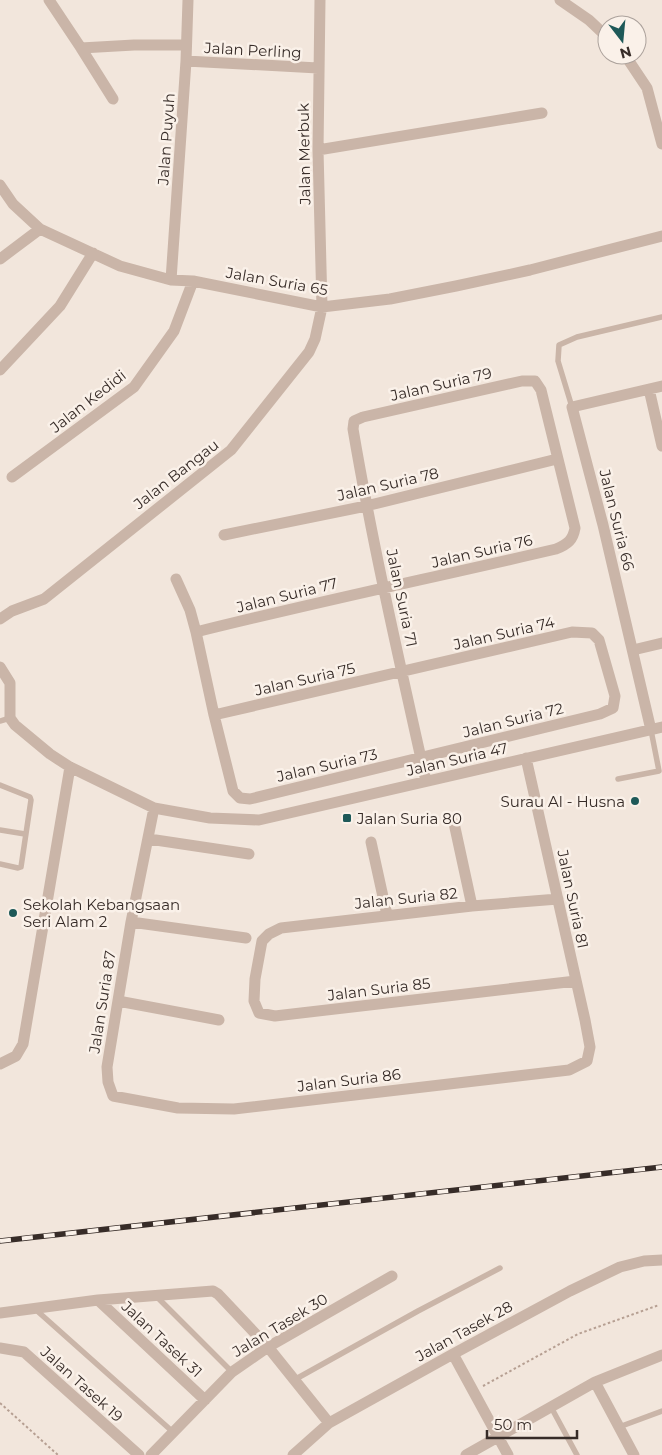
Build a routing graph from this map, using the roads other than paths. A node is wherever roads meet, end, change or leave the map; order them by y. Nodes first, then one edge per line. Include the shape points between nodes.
1 (49, 0) edge
2 (188, 0) edge
3 (320, 0) edge
4 (560, 0) edge
5 (597, 28) edge
6 (186, 45) junction
7 (81, 48) junction
8 (186, 62) junction
9 (632, 65) edge
10 (318, 68) junction
11 (113, 99) dead end
12 (542, 113) dead end
13 (662, 144) edge
14 (318, 150) junction
15 (0, 186) edge
16 (40, 229) junction
17 (662, 236) edge
18 (93, 253) junction
19 (0, 259) edge
20 (171, 280) junction
21 (193, 281) junction
22 (322, 307) junction
23 (662, 317) edge
24 (0, 370) edge
25 (662, 386) edge
26 (649, 389) junction
27 (572, 407) junction
28 (354, 421) joint
29 (662, 446) edge
30 (558, 459) junction
31 (12, 477) dead end
32 (366, 506) junction
33 (224, 535) dead end
34 (176, 579) dead end
35 (385, 589) junction
36 (0, 619) edge
37 (196, 632) junction
38 (662, 643) edge
39 (633, 650) junction
40 (0, 667) edge
41 (402, 672) junction
42 (613, 708) joint
43 (214, 715) junction
44 (5, 719) edge
45 (657, 729) edge
46 (421, 758) junction
47 (526, 758) junction
48 (70, 767) junction
49 (618, 779) dead end
50 (426, 781) junction
51 (0, 785) edge
52 (154, 808) junction
53 (454, 823) dead end
54 (0, 830) edge
55 (25, 834) junction
56 (149, 839) junction
57 (371, 842) dead end
58 (249, 854) dead end
59 (0, 864) edge
60 (558, 899) junction
61 (472, 906) junction
62 (387, 915) junction
63 (131, 922) junction
64 (246, 938) dead end
65 (262, 941) joint
66 (576, 981) junction
67 (118, 1001) junction
68 (219, 1020) dead end
69 (590, 1047) joint
70 (0, 1064) edge
71 (108, 1082) joint
72 (662, 1260) edge
73 (500, 1268) dead end
74 (392, 1276) dead end
75 (156, 1296) junction
76 (98, 1300) junction
77 (34, 1309) junction
78 (0, 1313) edge
79 (0, 1348) edge
80 (268, 1348) junction
81 (453, 1354) junction
82 (662, 1355) edge
83 (232, 1372) junction
84 (294, 1380) junction
85 (595, 1382) junction
86 (205, 1400) junction
87 (551, 1407) junction
88 (662, 1411) edge
89 (329, 1423) junction
90 (619, 1427) junction
91 (173, 1432) junction
92 (498, 1437) junction
93 (139, 1455) edge
94 (151, 1455) edge
95 (293, 1455) edge
96 (466, 1455) edge
97 (508, 1455) edge
98 (577, 1455) edge
99 (634, 1455) edge

1 - 7 street
2 - 6 street, Jalan Puyuh
3 - 10 street, Jalan Merbuk
4 - 5 street
6 - 7 street, Jalan Perling
6 - 8 street, Jalan Puyuh
7 - 11 street
8 - 10 street, Jalan Perling
8 - 20 street, Jalan Puyuh
9 - 13 street via 647,88
10 - 14 street, Jalan Merbuk
12 - 14 street
14 - 22 street, Jalan Merbuk
15 - 16 street, Jalan Suria 65 via 13,204
16 - 18 street, Jalan Suria 65
16 - 19 street
17 - 22 street, Jalan Suria 65 via 456,286 390,299
18 - 20 street, Jalan Suria 65 via 120,266
18 - 24 street via 60,306
20 - 21 street, Jalan Suria 65
21 - 22 street, Jalan Suria 65
21 - 31 street, Jalan Kedidi via 174,332 134,387
22 - 36 street, Jalan Bangau via 309,352 231,450 44,599
23 - 27 lane via 578,336 559,345 558,360
25 - 26 street
26 - 27 street
26 - 29 street
27 - 39 street, Jalan Suria 66
28 - 30 street, Jalan Suria 79 via 522,381 535,382 541,390
28 - 32 street, Jalan Suria 71
30 - 32 street, Jalan Suria 78
30 - 35 street, Jalan Suria 76 via 575,528 567,544
32 - 33 street, Jalan Suria 78
32 - 35 street, Jalan Suria 71
34 - 37 street
35 - 37 street, Jalan Suria 77
35 - 41 street, Jalan Suria 71
37 - 43 street
38 - 39 street
39 - 45 street, Jalan Suria 66
40 - 44 street via 10,683
41 - 42 street, Jalan Suria 74 via 572,632 592,633 603,651 615,696
41 - 43 street, Jalan Suria 75
41 - 46 street, Jalan Suria 71
42 - 46 street, Jalan Suria 72 via 600,714
43 - 46 street, Jalan Suria 73 via 233,791 240,798 250,799
44 - 48 street, Jalan Suria 47
45 - 47 street, Jalan Suria 47
45 - 49 lane via 659,771
46 - 50 street, Jalan Suria 71
47 - 50 street, Jalan Suria 47
47 - 60 street, Jalan Suria 81
48 - 52 street, Jalan Suria 47
48 - 70 street via 23,1044 16,1056
50 - 52 street, Jalan Suria 47 via 259,820 210,818
51 - 55 lane via 30,797
52 - 56 street, Jalan Suria 87
53 - 61 street
54 - 55 lane
55 - 59 lane via 21,867
56 - 58 street
56 - 63 street, Jalan Suria 87
57 - 62 street
60 - 61 street, Jalan Suria 82
60 - 66 street, Jalan Suria 81
61 - 62 street, Jalan Suria 82
62 - 65 street, Jalan Suria 82 via 282,928
63 - 64 street
63 - 67 street, Jalan Suria 87
65 - 66 street, Jalan Suria 85 via 254,1001 259,1013 275,1016
66 - 69 street, Jalan Suria 81
67 - 68 street
67 - 71 street, Jalan Suria 87 via 107,1067
69 - 71 street, Jalan Suria 86 via 587,1061 569,1070 234,1108 178,1108 113,1096
72 - 81 street, Jalan Tasek 28 via 644,1261 602,1275
73 - 84 lane
74 - 80 street, Jalan Tasek 30
75 - 76 street
75 - 80 street via 216,1292
75 - 83 lane
76 - 77 street
76 - 86 street, Jalan Tasek 31
77 - 78 street
77 - 91 lane
79 - 93 street, Jalan Tasek 19 via 24,1352
80 - 83 street, Jalan Tasek 30
80 - 84 street
81 - 89 street, Jalan Tasek 28
81 - 92 street
82 - 85 street
83 - 86 street, Jalan Tasek 30
84 - 89 street
85 - 87 street
85 - 90 street
86 - 91 street, Jalan Tasek 30
87 - 92 street
87 - 98 lane
88 - 90 lane
89 - 95 street, Jalan Tasek 28
90 - 99 street
91 - 94 street, Jalan Tasek 30
92 - 96 street
92 - 97 street

